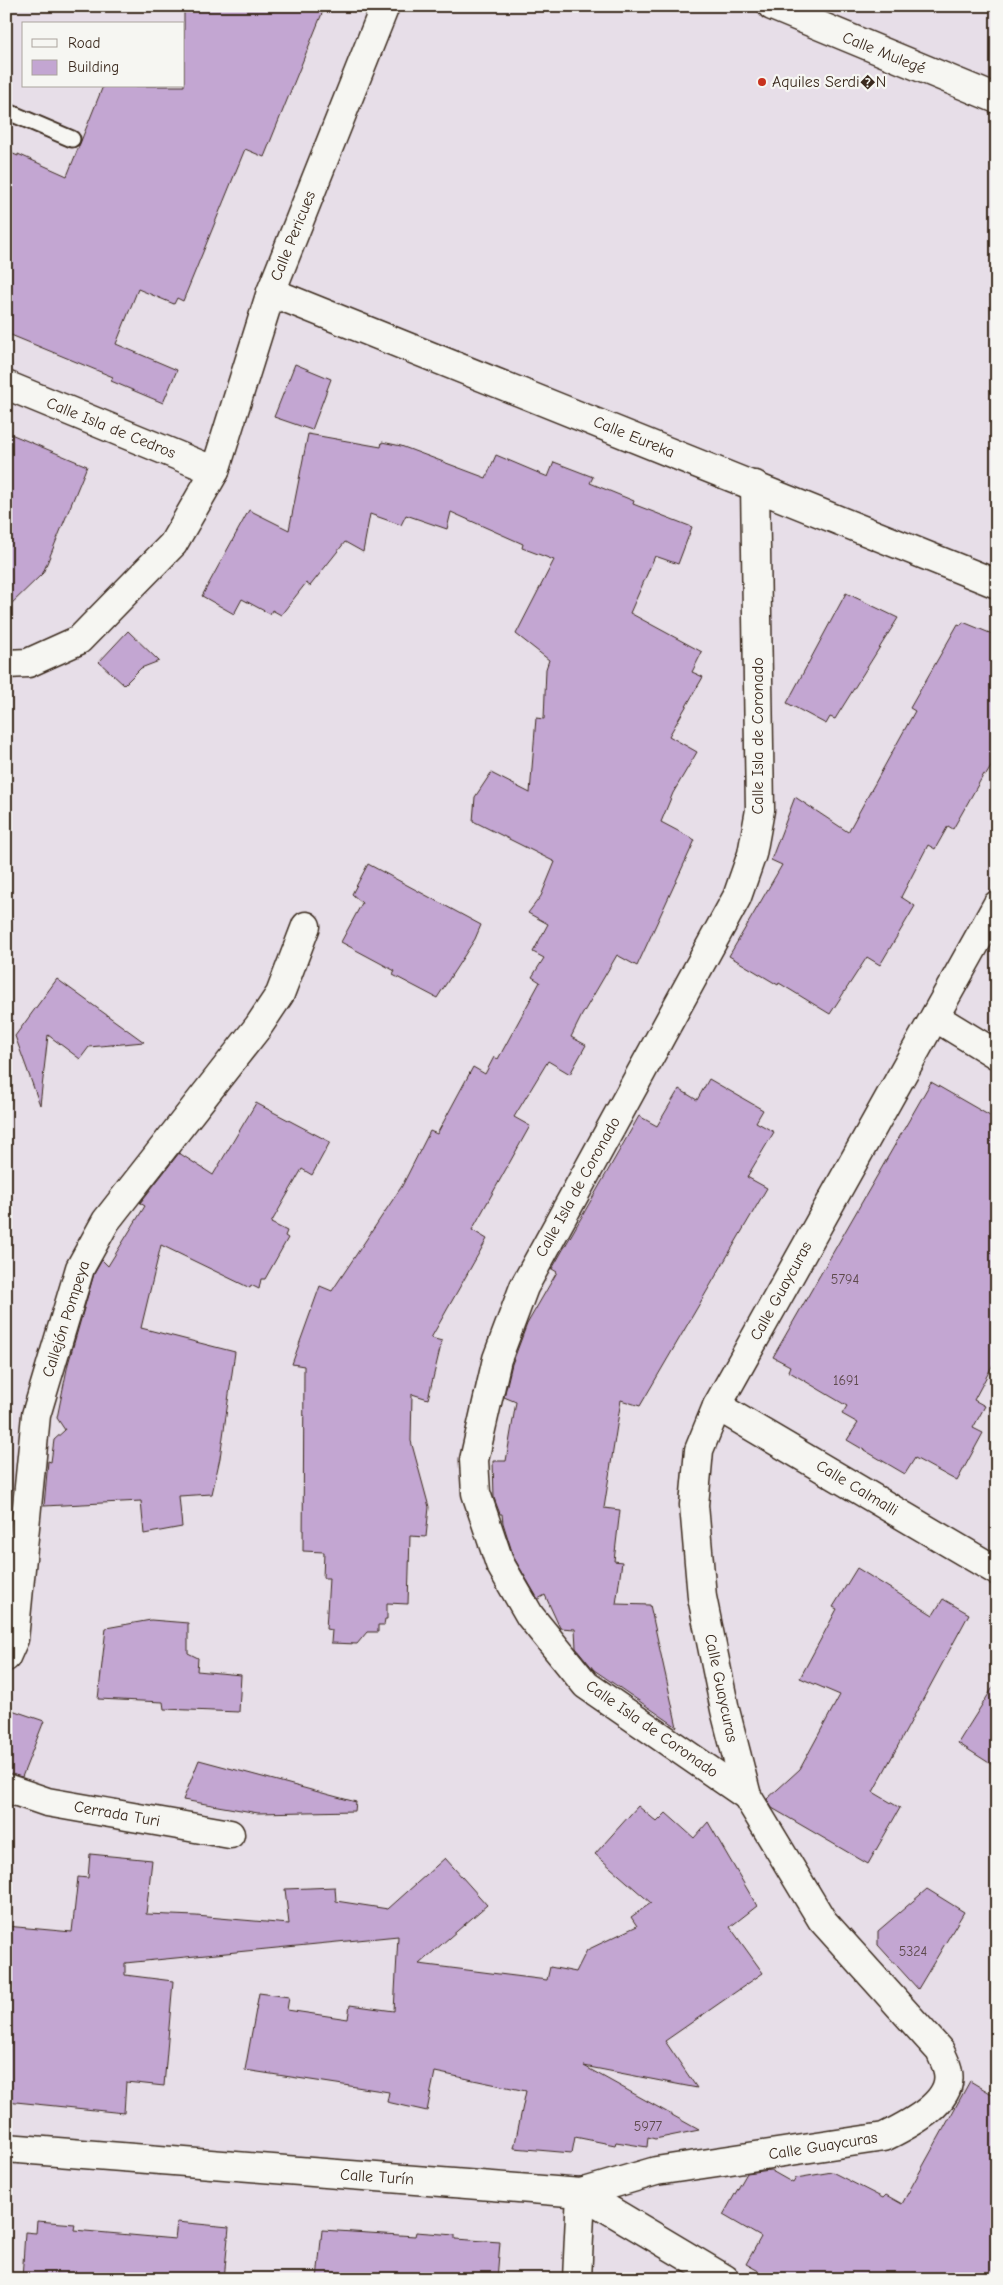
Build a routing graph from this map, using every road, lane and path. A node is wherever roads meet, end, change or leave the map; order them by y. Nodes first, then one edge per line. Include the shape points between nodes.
1 (385, 6) edge
2 (772, 6) edge
3 (997, 99) edge
4 (6, 111) edge
5 (72, 139) dead end
6 (271, 292) junction
7 (6, 385) edge
8 (215, 471) junction
9 (755, 485) junction
10 (997, 584) edge
11 (6, 664) edge
12 (997, 905) edge
13 (306, 926) dead end
14 (934, 1017) junction
15 (997, 1055) edge
16 (717, 1406) junction
17 (997, 1571) edge
18 (6, 1657) edge
19 (6, 1788) edge
20 (747, 1796) junction
21 (230, 1834) dead end
22 (6, 2148) edge
23 (581, 2193) junction
24 (577, 2279) edge
25 (725, 2279) edge

1 - 6 street, Calle Pericues
2 - 3 street, Calle Mulegé
4 - 5 lane
6 - 8 street, Calle Pericues
6 - 9 street, Calle Eureka
7 - 8 street, Calle Isla de Cedros
8 - 11 street, Calle Pericues via 173,544 80,640 28,663
9 - 10 street, Calle Eureka
9 - 20 street, Calle Isla de Coronado via 760,810 752,854 737,897 524,1287 497,1359 474,1460 476,1493 500,1564 530,1616 586,1685
12 - 14 street, Calle Guaycuras
13 - 18 street, Callejón Pompeya via 280,994 258,1027 106,1221 80,1268 36,1415 14,1639
14 - 15 street
14 - 16 street, Calle Guaycuras
16 - 17 street, Calle Calmalli
16 - 20 street, Calle Guaycuras via 699,1450 694,1504 702,1597
19 - 21 street, Cerrada Turi via 47,1802
20 - 23 street, Calle Guaycuras via 822,1920 940,2050 948,2074 946,2090 935,2105 914,2122 884,2137 656,2171
22 - 23 street, Calle Turín
23 - 24 street
23 - 25 street, Calle Turín

